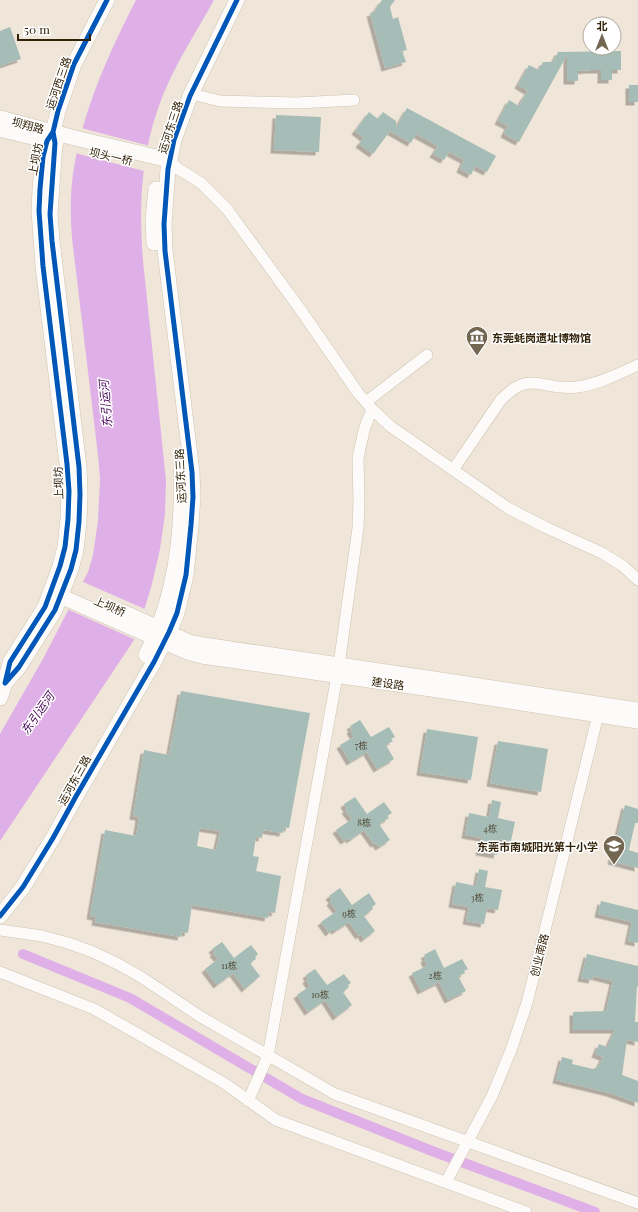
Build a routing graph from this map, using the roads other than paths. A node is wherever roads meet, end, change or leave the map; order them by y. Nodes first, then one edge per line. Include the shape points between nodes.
1 (106, 0) edge
2 (237, 0) edge
3 (192, 94) junction
4 (354, 100) dead end
5 (0, 118) edge
6 (0, 129) edge
7 (52, 138) junction
8 (78, 144) joint
9 (161, 163) junction
10 (428, 355) dead end
11 (638, 365) edge
12 (369, 405) junction
13 (453, 470) junction
14 (638, 580) edge
15 (62, 591) junction
16 (156, 633) junction
17 (338, 670) junction
18 (0, 698) edge
19 (638, 710) edge
20 (598, 715) junction
21 (638, 721) edge
22 (0, 903) edge
23 (0, 916) edge
24 (0, 930) edge
25 (0, 972) edge
26 (268, 1056) junction
27 (251, 1096) junction
28 (469, 1141) junction
29 (448, 1178) junction
30 (638, 1202) edge
31 (526, 1212) edge

1 - 7 street, 运河西三路 via 74,64
2 - 3 street, 运河东三路
3 - 4 street via 220,101
3 - 9 street, 运河东三路 via 174,140
5 - 7 street, 坝翔路
6 - 7 street, 坝翔路
7 - 8 street, 坝翔路
7 - 15 street, 上坝坊 via 50,214 80,494 76,550
8 - 9 street, 坝头一桥
9 - 12 street via 201,183 227,209 348,380
9 - 16 street, 运河东三路 via 165,251 193,497 186,575 177,612
10 - 12 street
11 - 13 street via 608,379 579,387 566,388 538,382 518,386 500,401
12 - 13 street via 402,435
12 - 17 street via 358,459 358,528
13 - 14 street via 514,511 612,559
15 - 16 street, 上坝桥
15 - 18 street, 上坝坊 via 55,610 19,668 5,682
16 - 17 street, 建设路 via 187,652 202,656
16 - 22 street, 运河东三路 via 46,835 16,883
16 - 23 street, 运河东三路 via 53,838 23,887
17 - 19 street, 建设路
17 - 20 street, 建设路
17 - 26 street
20 - 21 street, 建设路
20 - 28 street, 创业南路 via 527,1003 512,1050
24 - 26 street via 42,936 93,952 141,977 201,1017
25 - 27 street via 94,1009 224,1084
26 - 27 street
26 - 28 street via 335,1094
27 - 29 street via 276,1120
28 - 29 street, 创业南路
28 - 30 street
29 - 31 street

